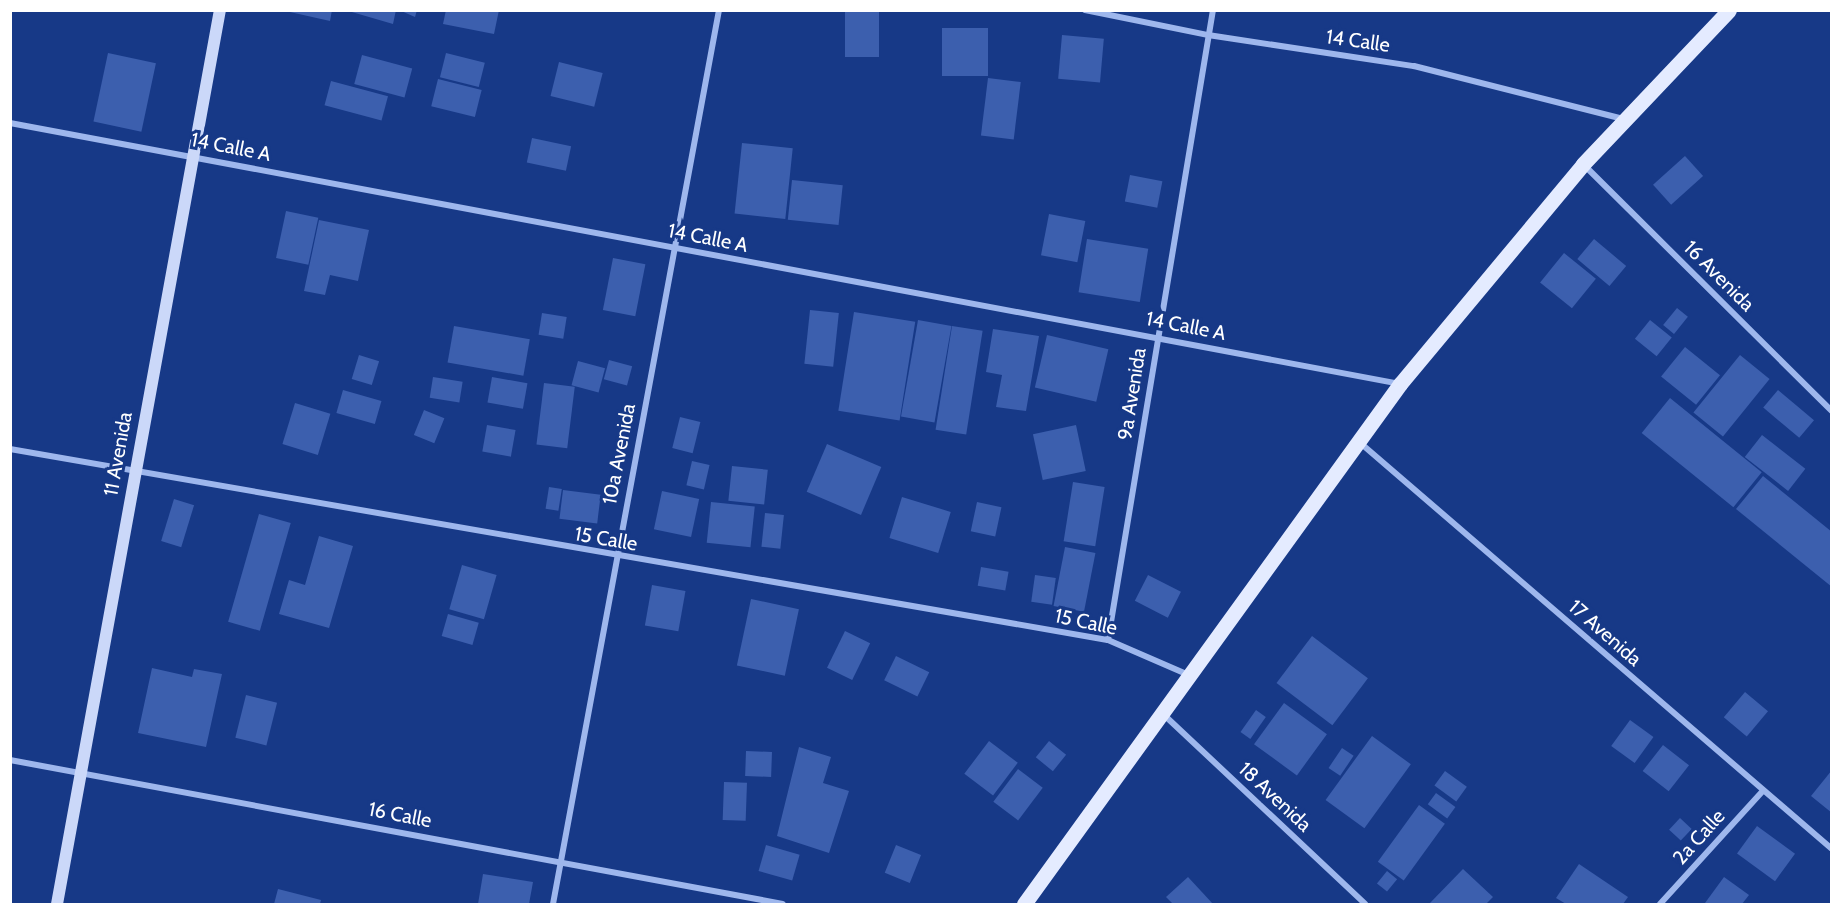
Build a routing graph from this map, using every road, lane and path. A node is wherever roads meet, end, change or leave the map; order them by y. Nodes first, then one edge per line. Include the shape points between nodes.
1 (220, 10) edge
2 (719, 10) edge
3 (1085, 10) edge
4 (1213, 10) edge
5 (1729, 10) edge
6 (1208, 36) junction
7 (1623, 119) junction
8 (10, 123) edge
9 (192, 156) junction
10 (1583, 164) junction
11 (676, 249) junction
12 (1158, 338) junction
13 (1400, 384) junction
14 (1832, 411) edge
15 (1358, 441) junction
16 (10, 449) edge
17 (135, 471) junction
18 (615, 558) junction
19 (1108, 640) junction
20 (1192, 675) junction
21 (1163, 714) junction
22 (10, 760) edge
23 (81, 772) junction
24 (1763, 791) junction
25 (1832, 849) edge
26 (561, 862) junction
27 (57, 904) edge
28 (553, 904) edge
29 (783, 904) edge
30 (1024, 904) edge
31 (1365, 904) edge
32 (1660, 904) edge

1 - 9 street, 11 Avenida
2 - 11 street, 10a Avenida
3 - 6 street, 14 Calle
4 - 6 street, 9a Avenida
5 - 7 main road
6 - 7 street, 14 Calle via 1414,66
6 - 12 street, 9a Avenida
7 - 10 main road
8 - 9 street, 14 Calle A
9 - 11 street, 14 Calle A
9 - 17 street, 11 Avenida
10 - 13 main road
10 - 14 street, 16 Avenida
11 - 12 street, 14 Calle A
11 - 18 street, 10a Avenida
12 - 13 street, 14 Calle A
12 - 19 street, 9a Avenida
13 - 15 main road
15 - 20 main road
15 - 24 street, 17 Avenida
16 - 17 street, 15 Calle
17 - 18 street, 15 Calle
17 - 23 street, 11 Avenida
18 - 19 street, 15 Calle
18 - 26 street, 10a Avenida
19 - 20 street, 15 Calle
20 - 21 main road
21 - 30 main road
21 - 31 street, 18 Avenida
22 - 23 street, 16 Calle
23 - 26 street, 16 Calle
23 - 27 street, 11 Avenida
24 - 25 street, 17 Avenida
24 - 32 street, 2a Calle
26 - 28 street, 10a Avenida
26 - 29 street, 16 Calle

